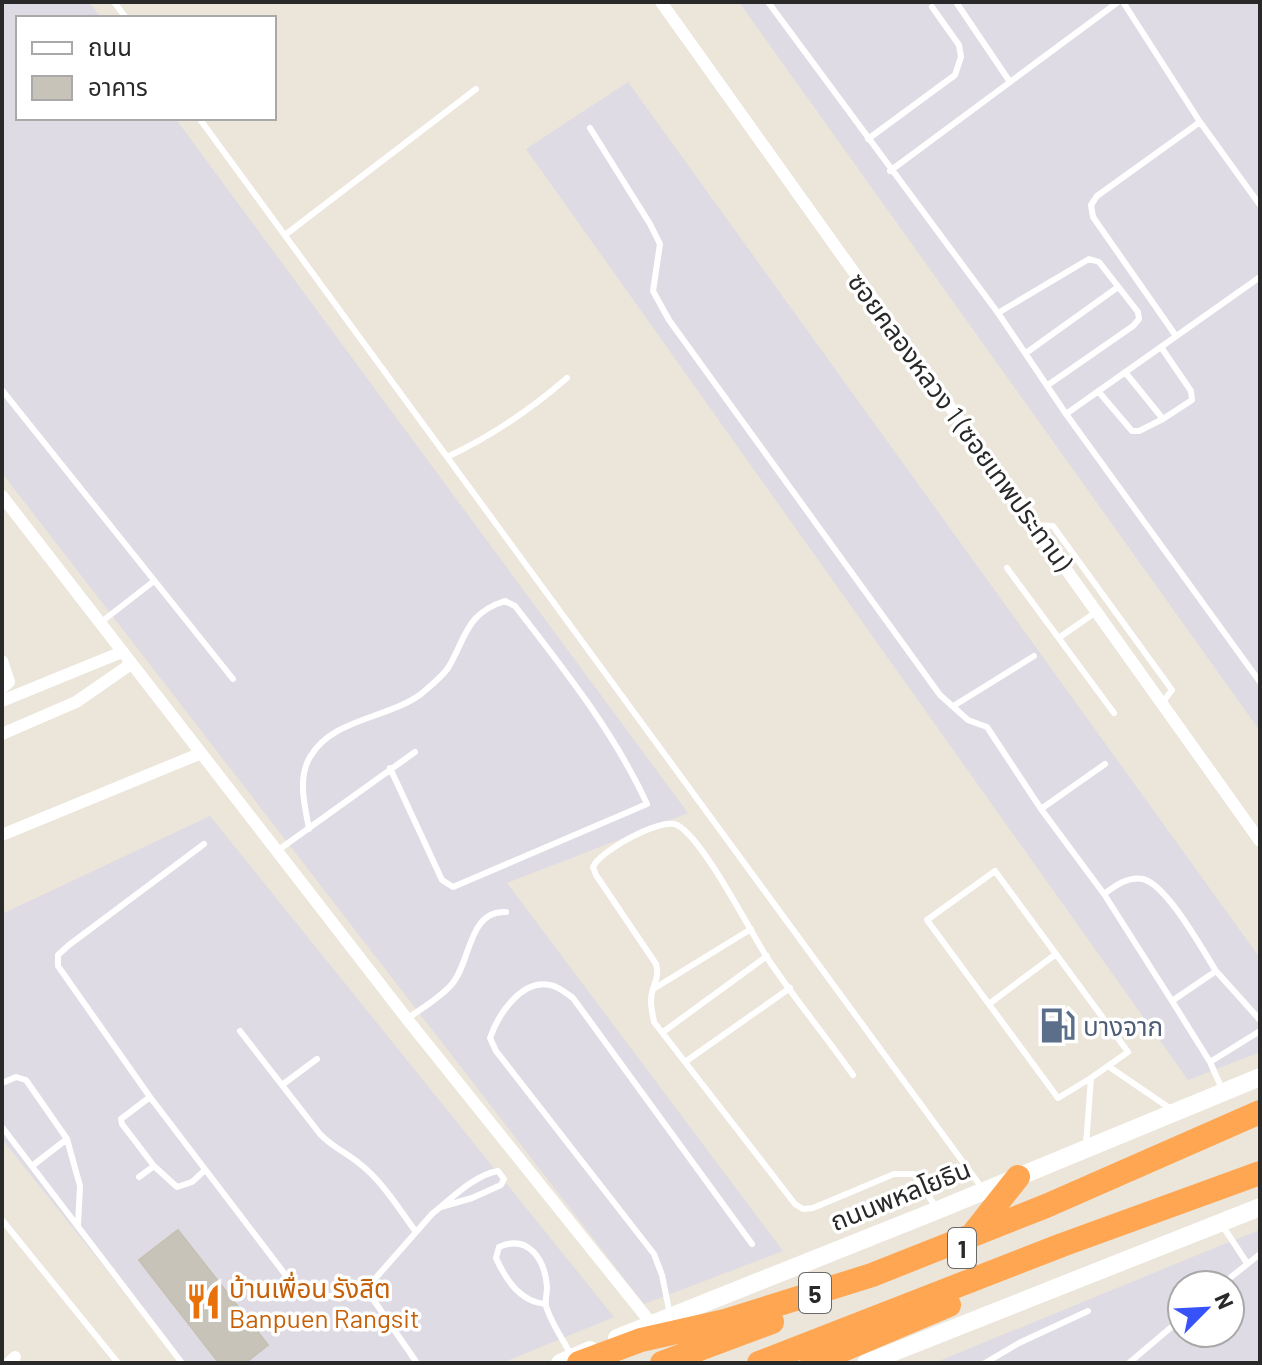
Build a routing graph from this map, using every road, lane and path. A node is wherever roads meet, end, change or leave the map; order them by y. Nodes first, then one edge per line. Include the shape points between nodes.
1 (661, 2) edge
2 (768, 2) edge
3 (956, 2) edge
4 (1120, 2) edge
5 (932, 7) dead end
6 (1010, 82) junction
7 (476, 89) dead end
8 (200, 120) edge
9 (1200, 122) junction
10 (590, 128) dead end
11 (868, 139) junction
12 (890, 171) junction
13 (1260, 205) edge
14 (285, 235) junction
15 (1260, 277) edge
16 (1118, 287) junction
17 (998, 313) junction
18 (1176, 336) junction
19 (1161, 347) junction
20 (1026, 353) junction
21 (1125, 372) junction
22 (567, 378) dead end
23 (1048, 385) junction
24 (2, 390) edge
25 (1098, 391) junction
26 (1066, 414) junction
27 (1163, 419) junction
28 (447, 457) junction
29 (2, 496) edge
30 (1035, 525) junction
31 (1007, 568) dead end
32 (154, 581) junction
33 (1096, 612) junction
34 (100, 623) junction
35 (1060, 637) junction
36 (122, 652) junction
37 (1034, 656) dead end
38 (2, 661) edge
39 (131, 664) junction
40 (233, 679) dead end
41 (1260, 682) edge
42 (2, 688) edge
43 (2, 701) edge
44 (1162, 703) junction
45 (955, 705) junction
46 (1114, 713) dead end
47 (2, 734) edge
48 (415, 752) dead end
49 (199, 754) junction
50 (1105, 764) dead end
51 (390, 768) junction
52 (1041, 809) junction
53 (309, 829) junction
54 (2, 835) edge
55 (1260, 841) edge
56 (204, 844) dead end
57 (277, 851) junction
58 (1104, 894) junction
59 (506, 912) dead end
60 (751, 929) junction
61 (1056, 954) junction
62 (767, 956) junction
63 (1216, 971) junction
64 (790, 988) junction
65 (652, 990) junction
66 (1172, 1001) junction
67 (989, 1004) junction
68 (407, 1019) junction
69 (1260, 1020) edge
70 (240, 1031) dead end
71 (1260, 1031) edge
72 (663, 1032) junction
73 (317, 1059) dead end
74 (685, 1062) junction
75 (1210, 1062) junction
76 (1108, 1066) junction
77 (853, 1075) dead end
78 (1260, 1077) edge
79 (1091, 1078) junction
80 (2, 1083) edge
81 (282, 1085) junction
82 (1223, 1093) junction
83 (150, 1097) junction
84 (1176, 1112) junction
85 (1260, 1112) edge
86 (2, 1127) edge
87 (1260, 1127) edge
88 (67, 1139) junction
89 (1086, 1149) junction
90 (32, 1166) junction
91 (154, 1166) junction
92 (205, 1170) junction
93 (1260, 1173) edge
94 (139, 1177) dead end
95 (1018, 1177) junction
96 (984, 1191) junction
97 (441, 1207) junction
98 (1260, 1207) edge
99 (938, 1210) junction
100 (2, 1220) edge
101 (1220, 1222) junction
102 (78, 1225) junction
103 (416, 1232) junction
104 (752, 1244) dead end
105 (961, 1249) junction
106 (1260, 1254) edge
107 (1247, 1263) junction
108 (1240, 1269) edge
109 (366, 1289) junction
110 (546, 1304) junction
111 (1088, 1311) dead end
112 (670, 1315) junction
113 (651, 1323) junction
114 (1166, 1332) edge
115 (570, 1361) edge
116 (118, 1363) edge
117 (182, 1363) edge
118 (417, 1363) edge
119 (662, 1363) edge
120 (759, 1363) edge
121 (812, 1363) edge
122 (866, 1363) edge
123 (985, 1363) edge
124 (1129, 1363) edge

1 - 30 street, ซอยคลองหลวง 1 (ซอยเทพประทาน)
2 - 11 lane
3 - 6 lane
4 - 6 lane
4 - 9 lane
5 - 11 lane via 959,45 955,75
6 - 12 lane
7 - 14 lane
8 - 14 lane
9 - 13 lane
9 - 18 lane via 1091,205 1093,217
10 - 45 lane via 660,244 653,291 669,320 940,695
11 - 12 lane
12 - 17 lane
14 - 28 lane
15 - 18 lane
16 - 17 lane via 1099,262 1089,259
16 - 20 lane
16 - 23 lane via 1139,319
17 - 20 lane
18 - 19 lane
19 - 21 lane
19 - 27 lane via 1193,395
20 - 23 lane
21 - 25 lane
21 - 27 lane
22 - 28 lane via 485,439
23 - 26 lane
24 - 32 lane
25 - 26 lane
25 - 27 lane via 1132,431
26 - 41 lane
28 - 96 lane
29 - 34 street
30 - 33 street, ซอยคลองหลวง 1 (ซอยเทพประทาน)
30 - 44 lane via 1053,526 1172,690
31 - 35 lane
32 - 34 lane
32 - 40 lane
33 - 35 lane
33 - 44 street, ซอยคลองหลวง 1 (ซอยเทพประทาน)
34 - 36 street
35 - 46 lane
36 - 39 street
36 - 43 street
37 - 45 lane
38 - 42 street via 9,682
39 - 47 street via 76,702
39 - 49 street
44 - 55 street, ซอยคลองหลวง 1 (ซอยเทพประทาน)
45 - 52 lane via 968,720 987,727
48 - 51 lane
49 - 54 street
49 - 57 street
50 - 52 lane
51 - 53 lane
51 - 53 lane via 442,880 453,887 647,804 564,669 515,606 505,601 477,615 447,670 419,696 323,740 304,769
52 - 58 lane
53 - 57 lane
56 - 83 lane via 58,955 64,979
57 - 68 street
58 - 63 lane via 1123,881 1143,879 1160,889
58 - 66 lane
59 - 68 lane via 483,921 451,985
60 - 62 lane
60 - 65 lane
60 - 65 lane via 678,825 655,827 601,855 593,867 596,875 656,964 658,979
61 - 67 lane
61 - 67 lane via 995,871 927,920
61 - 76 lane via 1128,1052
62 - 64 lane
62 - 72 lane
63 - 66 lane
63 - 69 lane
64 - 74 lane
64 - 77 lane
65 - 72 lane via 654,1022
66 - 75 lane
67 - 79 lane via 1058,1098
68 - 113 street
70 - 81 lane
71 - 75 lane
72 - 74 lane
73 - 81 lane
74 - 99 lane via 803,1209 894,1174 914,1174
75 - 82 lane
76 - 79 lane
76 - 84 lane
78 - 82 main road, ถนนพหลโยธิน / 1
79 - 89 lane
80 - 88 lane via 16,1077 26,1080
81 - 103 lane via 332,1146 376,1180
82 - 84 main road, ถนนพหลโยธิน / 1
83 - 91 lane via 121,1119
83 - 92 lane
84 - 89 main road, ถนนพหลโยธิน / 1
85 - 115 highway, 5 via 872,1275
86 - 90 lane
87 - 105 highway, 1
88 - 90 lane
88 - 102 lane via 80,1186
89 - 95 main road, ถนนพหลโยธิน / 1
90 - 102 lane
91 - 92 lane via 177,1187
91 - 94 lane
92 - 109 lane via 297,1290 323,1297
93 - 120 highway, 5
93 - 121 highway, 1
95 - 96 main road, ถนนพหลโยธิน / 1
95 - 105 highway
96 - 99 main road, ถนนพหลโยธิน / 1
97 - 97 lane via 472,1198 504,1179 498,1171 487,1173
97 - 103 lane
98 - 101 main road
99 - 112 main road, ถนนพหลโยธิน / 1
100 - 116 lane
101 - 107 lane
101 - 122 main road
102 - 117 lane
103 - 109 lane
104 - 112 lane via 573,998 553,985 537,984 519,994 496,1021 490,1038 496,1051 654,1254
105 - 119 highway, 1
106 - 107 lane
107 - 108 lane
109 - 118 lane
110 - 110 lane via 526,1299 512,1285 496,1258 499,1247 522,1242 535,1254 547,1285
110 - 115 lane
111 - 123 lane
112 - 113 main road, ถนนพหลโยธิน / 1
113 - 115 main road, ถนนพหลโยธิน / 1
114 - 124 lane

